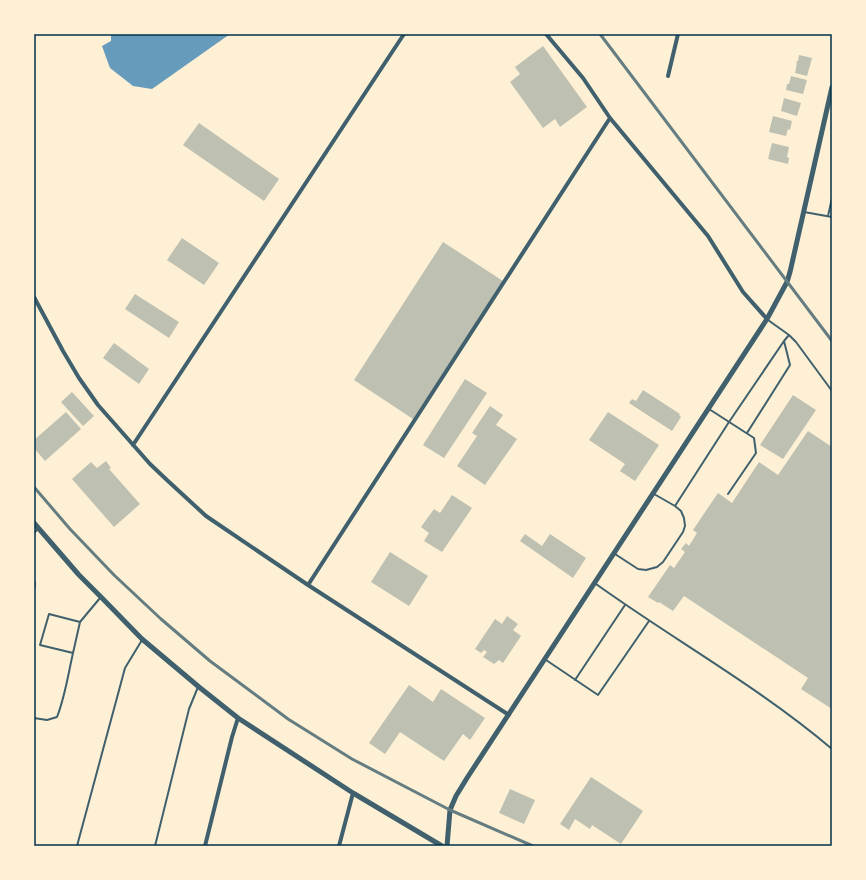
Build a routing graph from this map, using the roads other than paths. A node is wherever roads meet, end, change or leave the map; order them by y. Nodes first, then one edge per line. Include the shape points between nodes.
1 (404, 34) edge
2 (546, 34) edge
3 (678, 34) edge
4 (668, 76) dead end
5 (832, 88) edge
6 (610, 118) junction
7 (832, 198) edge
8 (804, 212) junction
9 (828, 216) junction
10 (832, 217) edge
11 (34, 297) edge
12 (767, 319) junction
13 (789, 335) junction
14 (784, 341) junction
15 (832, 391) edge
16 (708, 408) junction
17 (729, 422) junction
18 (746, 433) junction
19 (133, 445) junction
20 (653, 493) junction
21 (728, 494) dead end
22 (675, 506) junction
23 (34, 523) edge
24 (39, 529) junction
25 (34, 533) edge
26 (614, 553) junction
27 (34, 582) edge
28 (594, 583) junction
29 (308, 585) junction
30 (34, 590) edge
31 (101, 597) junction
32 (625, 604) junction
33 (649, 621) junction
34 (80, 622) junction
35 (142, 638) junction
36 (73, 653) junction
37 (544, 659) junction
38 (575, 680) junction
39 (199, 687) junction
40 (509, 714) junction
41 (34, 718) edge
42 (238, 718) junction
43 (832, 750) edge
44 (353, 793) junction
45 (77, 846) edge
46 (155, 846) edge
47 (205, 846) edge
48 (339, 846) edge
49 (442, 846) edge
50 (447, 846) edge

1 - 19 street
2 - 6 street via 583,78
3 - 4 street
5 - 8 street
6 - 12 street via 708,236 744,292
6 - 29 street
7 - 9 lane
8 - 9 lane
8 - 12 street via 787,282
9 - 10 lane
11 - 19 street via 79,378 98,405
12 - 13 lane
12 - 16 street
13 - 14 lane
13 - 15 lane
14 - 17 lane
14 - 18 lane via 790,365
16 - 17 lane
16 - 20 street
17 - 18 lane
17 - 22 lane
18 - 21 lane via 754,438 756,453
19 - 29 street via 168,482 206,516
20 - 22 lane
20 - 26 street
22 - 26 lane via 681,511 685,526 663,562 646,570 638,569
23 - 24 street
24 - 25 lane
24 - 31 street
26 - 28 street
27 - 30 lane
28 - 32 lane
28 - 37 street
29 - 40 street
31 - 34 lane
31 - 35 street
32 - 33 lane
32 - 38 lane
33 - 38 lane via 598,695
33 - 43 lane via 757,691
34 - 36 lane
34 - 36 lane via 50,614 40,645
35 - 39 street
35 - 45 lane via 125,668
36 - 41 lane via 57,717 47,720
37 - 38 lane
37 - 40 street
39 - 42 street
39 - 46 lane via 189,709
40 - 50 street via 456,796 450,810
42 - 44 street
42 - 47 street
44 - 48 street
44 - 49 street

